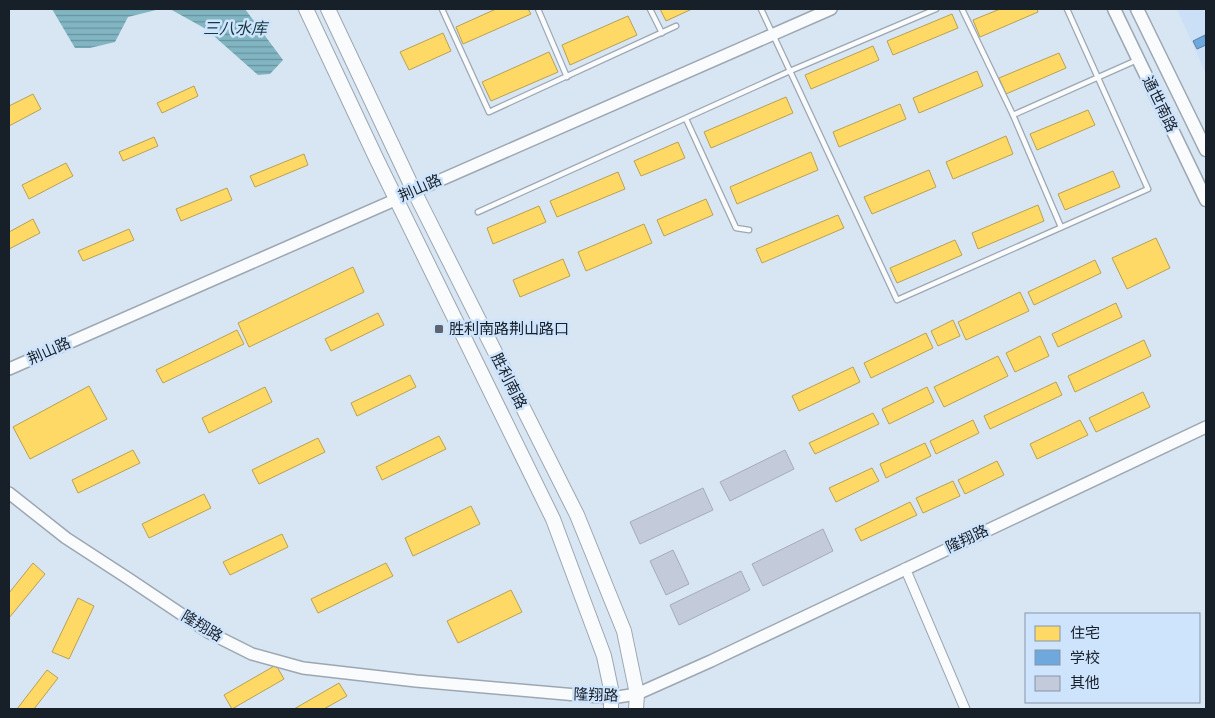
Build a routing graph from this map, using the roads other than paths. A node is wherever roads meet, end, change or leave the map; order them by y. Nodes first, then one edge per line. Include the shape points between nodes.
1 (306, 9) edge
2 (328, 9) edge
3 (442, 9) edge
4 (538, 9) edge
5 (650, 9) edge
6 (761, 9) edge
7 (831, 9) edge
8 (936, 9) edge
9 (962, 9) edge
10 (1067, 9) edge
11 (1114, 9) edge
12 (1137, 9) edge
13 (676, 26) dead end
14 (662, 33) junction
15 (773, 35) junction
16 (1138, 60) junction
17 (790, 71) junction
18 (566, 76) junction
19 (1098, 77) junction
20 (1013, 116) junction
21 (686, 119) junction
22 (1206, 150) edge
23 (414, 191) junction
24 (396, 199) junction
25 (1206, 200) edge
26 (478, 212) dead end
27 (1061, 227) junction
28 (749, 230) dead end
29 (9, 369) edge
30 (1206, 427) edge
31 (9, 493) edge
32 (905, 568) junction
33 (638, 694) junction
34 (611, 704) edge
35 (636, 709) edge
36 (965, 709) edge

1 - 24 main road, 胜利南路
2 - 23 main road, 胜利南路
3 - 18 lane via 489,112
4 - 18 lane
5 - 14 lane
6 - 15 lane
7 - 15 street, 荆山路
8 - 17 lane
9 - 20 lane
10 - 19 lane
11 - 16 main road, 通世南路
12 - 22 main road, 通世南路
13 - 14 lane
14 - 18 lane
15 - 17 lane
15 - 23 street, 荆山路
16 - 19 lane
16 - 25 main road, 通世南路
17 - 21 lane
17 - 27 lane via 897,300
19 - 20 lane
19 - 27 lane via 1148,189
20 - 27 lane
21 - 26 lane
21 - 28 lane via 736,228
23 - 24 street, 荆山路
23 - 33 main road, 胜利南路 via 577,515 624,631
24 - 29 street, 荆山路
24 - 34 main road, 胜利南路 via 553,519 604,656
30 - 32 street, 隆翔路
31 - 34 street, 隆翔路 via 66,538 208,632 252,654 303,668
32 - 33 street, 隆翔路
32 - 36 street
33 - 34 street, 隆翔路
33 - 35 main road, 胜利南路

